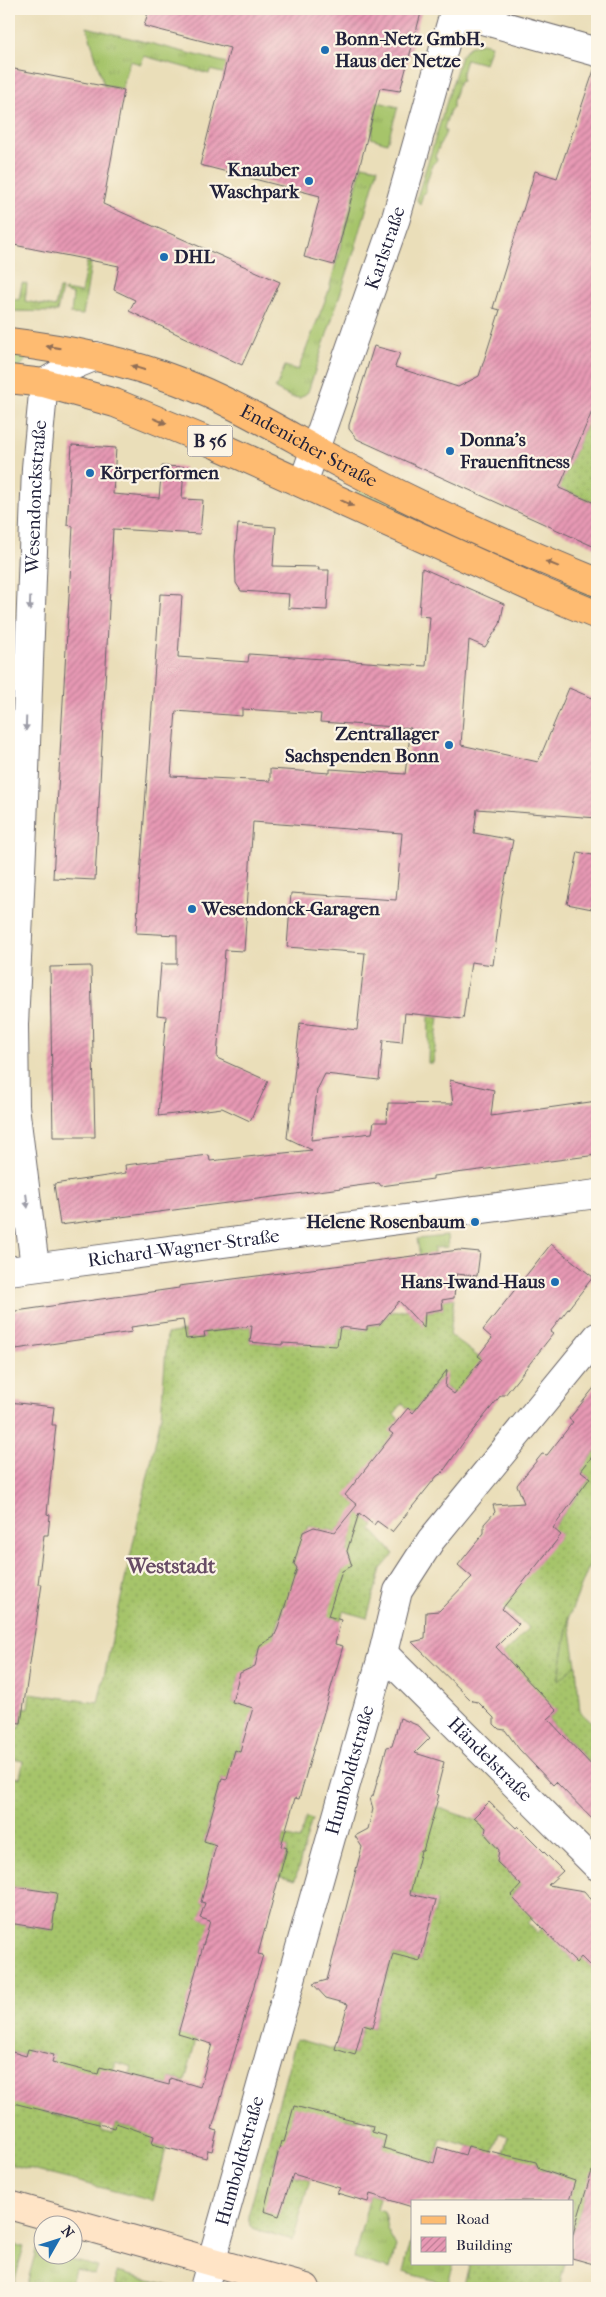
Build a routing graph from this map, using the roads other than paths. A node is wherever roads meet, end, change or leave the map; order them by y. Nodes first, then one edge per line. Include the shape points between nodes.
1 (455, 10) edge
2 (597, 52) edge
3 (9, 342) edge
4 (96, 356) junction
5 (9, 379) edge
6 (44, 383) junction
7 (316, 449) junction
8 (303, 484) junction
9 (597, 582) edge
10 (597, 616) edge
11 (597, 1194) edge
12 (22, 1269) edge
13 (597, 1337) edge
14 (383, 1653) junction
15 (597, 1866) edge
16 (9, 2206) edge
17 (212, 2262) junction
18 (204, 2288) edge
19 (306, 2288) edge

1 - 2 street
1 - 7 street, Karlstraße via 396,218
4 -> 3 main road, Endenicher Straße / B 56
4 - 6 street
7 -> 4 main road, Endenicher Straße / B 56 via 179,381
5 - 6 main road, Endenicher Straße / B 56
6 -> 8 main road, Endenicher Straße / B 56 via 115,402
6 -> 12 street, Wesendonckstraße via 36,468 14,1025
7 - 8 street, Karlstraße
9 -> 7 main road, Endenicher Straße / B 56 via 423,507
8 -> 10 main road, Endenicher Straße / B 56
11 - 12 street, Richard-Wagner-Straße
13 - 14 street, Humboldtstraße via 432,1540 398,1591
14 - 15 street, Händelstraße
14 - 17 street, Humboldtstraße
16 - 17 street
17 - 18 street, Humboldtstraße
17 - 19 street

